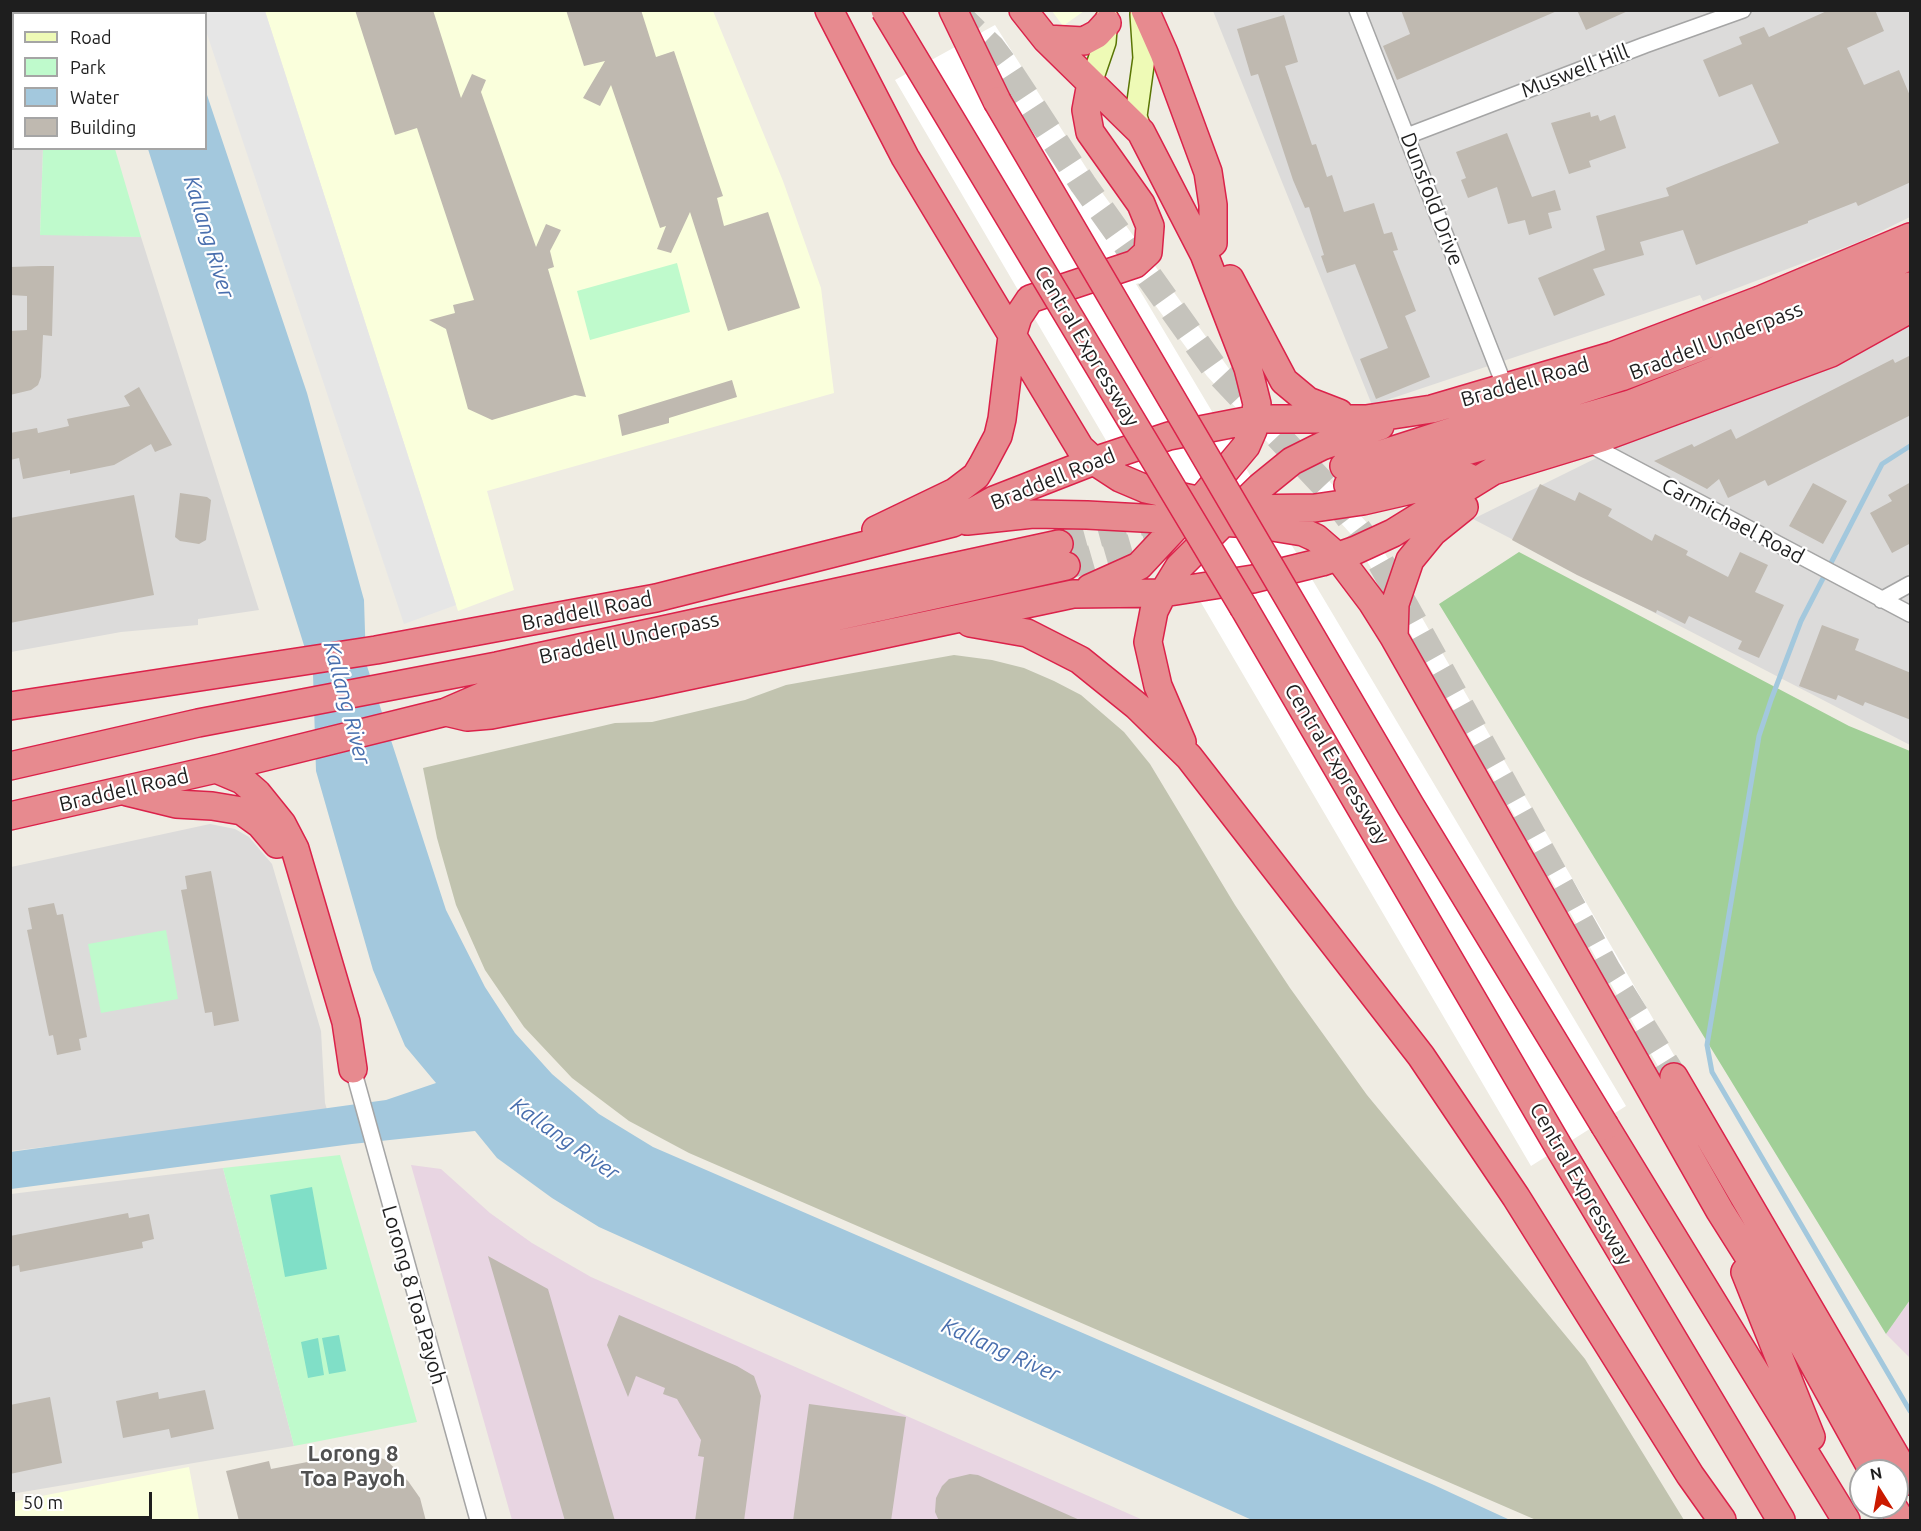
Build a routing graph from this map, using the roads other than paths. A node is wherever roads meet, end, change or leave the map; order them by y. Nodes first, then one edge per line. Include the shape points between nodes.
1 (829, 10) edge
2 (885, 10) edge
3 (1023, 10) edge
4 (1140, 10) edge
5 (1145, 10) edge
6 (1357, 10) edge
7 (1743, 10) edge
8 (954, 11) edge
9 (1107, 17) edge
10 (1046, 39) junction
11 (1092, 83) junction
12 (1141, 132) junction
13 (1407, 136) junction
14 (1911, 237) edge
15 (1213, 243) junction
16 (1911, 256) edge
17 (1911, 285) edge
18 (1911, 309) edge
19 (1012, 336) junction
20 (1505, 387) junction
21 (1432, 409) junction
22 (1256, 419) junction
23 (1366, 419) junction
24 (1586, 442) junction
25 (1540, 457) junction
26 (1094, 461) junction
27 (1292, 461) junction
28 (1493, 471) junction
29 (1200, 501) junction
30 (1315, 508) junction
31 (1231, 516) junction
32 (1182, 521) junction
33 (953, 523) junction
34 (832, 553) junction
35 (1338, 557) junction
36 (1911, 584) edge
37 (1162, 593) junction
38 (1073, 594) junction
39 (1881, 600) junction
40 (1911, 614) edge
41 (906, 628) junction
42 (1394, 637) junction
43 (15, 703) edge
44 (446, 712) junction
45 (198, 723) junction
46 (10, 747) edge
47 (1189, 757) junction
48 (10, 766) edge
49 (216, 769) junction
50 (122, 791) junction
51 (10, 816) edge
52 (315, 917) junction
53 (355, 1077) joint
54 (1674, 1077) tunnel mouth
55 (1720, 1211) junction
56 (1704, 1392) junction
57 (1866, 1459) edge
58 (1690, 1475) junction
59 (1911, 1480) edge
60 (1843, 1514) edge
61 (478, 1521) edge
62 (1707, 1521) edge
63 (1722, 1521) edge
64 (1759, 1521) edge
65 (1782, 1521) edge

1 - 19 highway via 905,157
2 - 56 highway, Central Expressway, bridge via 1354,793
3 - 10 highway
4 - 12 main road via 1144,58 1136,116
5 - 15 highway via 1208,172
6 - 13 street, Dunsfold Drive
7 - 13 street, Muswell Hill
8 - 60 highway, Central Expressway, bridge via 1003,111 1404,794
9 - 10 highway via 1097,34 1084,41
9 - 11 main road via 1105,42
10 - 11 highway
11 - 12 highway
11 - 19 highway via 1086,110 1090,132 1141,204 1150,226 1148,252 1135,264 1030,298
12 - 15 highway via 1149,133
12 - 22 highway via 1204,254 1248,368 1255,392
13 - 20 street, Dunsfold Drive
14 - 20 highway, Braddell Road via 1623,352
15 - 23 highway via 1284,381 1322,408
16 - 17 highway, Braddell Underpass via 1806,306 1346,475 1630,404 1820,329
18 - 24 highway via 1831,353
19 - 26 highway via 1080,448
19 - 34 highway via 998,436 976,476 955,492
20 - 21 highway, Braddell Road
21 - 23 highway, Braddell Road
21 - 27 highway via 1322,446
22 - 23 highway, Braddell Road
22 - 26 highway, Braddell Road via 1169,436
22 - 29 highway via 1246,446
24 - 25 highway
24 - 39 street, Carmichael Road
25 - 28 highway
25 - 42 highway via 1472,501 1419,547 1397,592
26 - 29 highway via 1146,489
26 - 33 highway, Braddell Road via 994,500
27 - 30 highway via 1291,478 1297,492
27 - 31 highway
28 - 30 highway
28 - 35 highway via 1393,533
29 - 31 highway
29 - 32 highway
30 - 31 highway
31 - 32 highway
31 - 35 highway via 1303,532
31 - 37 highway via 1179,567
32 - 33 highway via 1034,514
32 - 38 highway via 1139,566
33 - 34 highway, Braddell Road
34 - 43 highway, Braddell Road via 656,598 376,650
35 - 37 highway via 1253,579
35 - 42 highway
36 - 39 street
37 - 38 highway
37 - 47 highway via 1148,642 1158,686
38 - 41 highway
39 - 40 street, Carmichael Road
41 - 44 highway via 491,715 467,717
41 - 47 highway via 975,623 1011,629 1042,640 1096,672
42 - 55 highway
44 - 45 highway, Braddell Underpass via 490,693 1063,555
44 - 49 highway, Braddell Road
45 - 46 highway via 72,736
45 - 48 highway
47 - 58 highway via 1421,1056 1516,1197
49 - 50 highway, Braddell Road
49 - 52 highway via 242,780 282,824 295,849
50 - 51 highway, Braddell Road
50 - 52 highway via 176,804 242,812 270,833
52 - 53 highway via 346,1022
53 - 61 street, Lorong 8 Toa Payoh
54 - 59 highway
55 - 57 highway via 1792,1325
55 - 60 highway
56 - 64 highway
56 - 65 highway, Central Expressway
58 - 62 highway
58 - 63 highway

